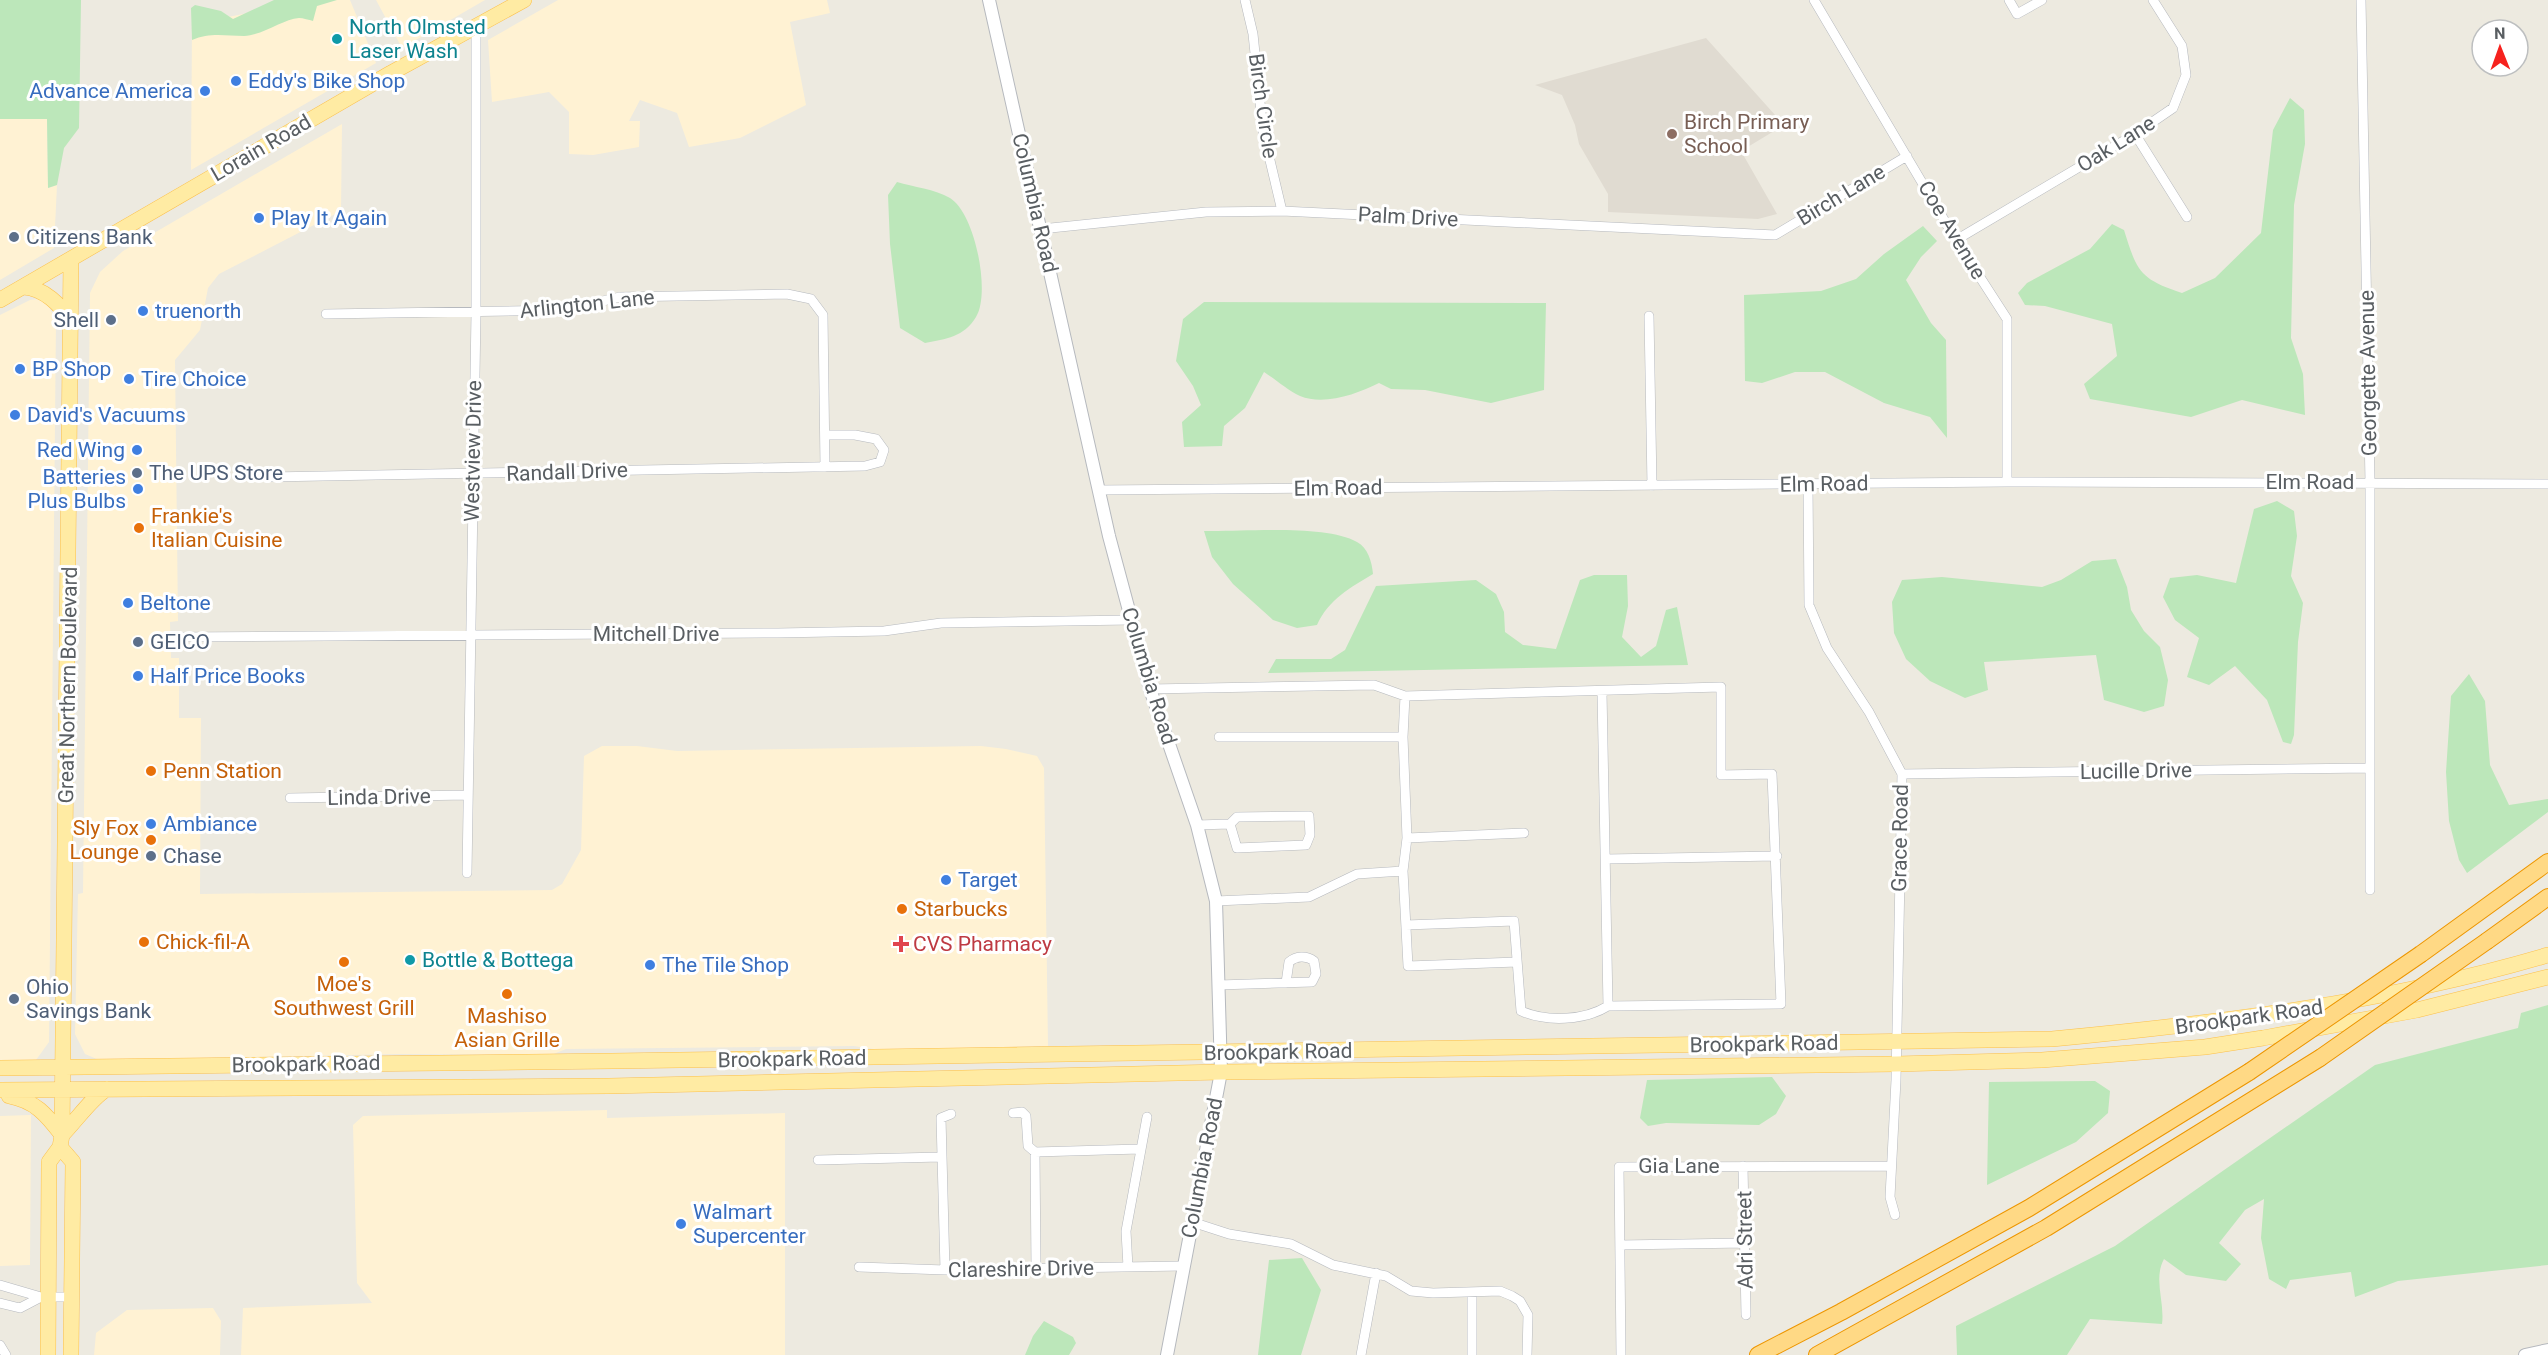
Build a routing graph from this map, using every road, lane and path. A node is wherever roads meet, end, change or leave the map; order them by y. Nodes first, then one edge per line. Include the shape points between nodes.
1 (525, 0) edge
2 (989, 0) edge
3 (1245, 0) edge
4 (1814, 0) edge
5 (2009, 0) edge
6 (2042, 0) edge
7 (2153, 0) edge
8 (2361, 0) edge
9 (476, 28) junction
10 (2135, 134) junction
11 (1907, 156) junction
12 (1282, 211) junction
13 (2187, 217) dead end
14 (1041, 230) junction
15 (1775, 235) joint
16 (1956, 240) junction
17 (71, 259) junction
18 (23, 287) junction
19 (0, 300) edge
20 (476, 313) junction
21 (326, 314) dead end
22 (1649, 316) dead end
23 (71, 322) junction
24 (825, 435) junction
25 (825, 467) junction
26 (472, 475) junction
27 (270, 477) dead end
28 (2007, 482) junction
29 (2370, 482) junction
30 (1808, 484) junction
31 (2548, 484) edge
32 (1652, 486) junction
33 (1099, 490) junction
34 (1131, 620) junction
35 (470, 635) junction
36 (180, 637) dead end
37 (1150, 689) junction
38 (1602, 692) junction
39 (1405, 696) junction
40 (1219, 737) dead end
41 (1403, 737) junction
42 (2370, 768) junction
43 (1902, 774) junction
44 (468, 795) junction
45 (290, 798) dead end
46 (1230, 824) junction
47 (1197, 825) junction
48 (1524, 833) dead end
49 (1407, 838) junction
50 (1777, 856) junction
51 (1606, 859) junction
52 (2548, 862) edge
53 (1403, 871) junction
54 (467, 873) dead end
55 (2370, 890) dead end
56 (2548, 897) edge
57 (1216, 901) junction
58 (1406, 925) junction
59 (2548, 955) edge
60 (1517, 962) junction
61 (2548, 977) edge
62 (1286, 983) dead end
63 (1219, 985) junction
64 (1608, 1006) junction
65 (1896, 1042) junction
66 (1219, 1053) junction
67 (1896, 1064) junction
68 (63, 1066) junction
69 (0, 1068) edge
70 (1221, 1072) junction
71 (62, 1089) junction
72 (108, 1089) junction
73 (0, 1092) edge
74 (1013, 1113) dead end
75 (951, 1114) dead end
76 (1147, 1117) dead end
77 (61, 1141) junction
78 (1140, 1149) junction
79 (1035, 1152) junction
80 (941, 1157) junction
81 (818, 1160) dead end
82 (1743, 1166) junction
83 (1891, 1166) junction
84 (1894, 1215) dead end
85 (1192, 1222) junction
86 (1745, 1243) junction
87 (1620, 1245) junction
88 (1183, 1266) junction
89 (1128, 1267) junction
90 (859, 1268) dead end
91 (1036, 1269) junction
92 (945, 1270) junction
93 (1376, 1274) junction
94 (0, 1284) edge
95 (1472, 1292) junction
96 (45, 1297) junction
97 (70, 1297) junction
98 (0, 1303) edge
99 (1746, 1315) dead end
100 (0, 1345) edge
101 (2548, 1350) edge
102 (6, 1355) edge
103 (48, 1355) edge
104 (71, 1355) edge
105 (1167, 1355) edge
106 (1361, 1355) edge
107 (1472, 1355) edge
108 (1527, 1355) edge
109 (1621, 1355) edge
110 (1758, 1355) edge
111 (1817, 1355) edge
112 (2525, 1355) edge

1 - 9 main road, Lorain Road
2 - 14 street, Columbia Road
3 - 12 street, Birch Circle via 1253,34 1263,131
4 - 11 street, Coe Avenue
5 - 6 street via 2017,14
7 - 10 street, Oak Lane via 2182,46 2186,75 2173,108
8 - 29 street, Georgette Avenue
9 - 17 main road, Lorain Road via 391,73
9 - 20 street, Westview Drive
10 - 13 street
10 - 16 street, Oak Lane
11 - 15 street, Birch Lane
11 - 16 street, Coe Avenue
12 - 14 street, Palm Drive via 1206,212
12 - 15 street, Palm Drive
14 - 33 street, Columbia Road
16 - 28 street, Coe Avenue via 2007,319
17 - 18 main road, Lorain Road
17 - 23 main road, Great Northern Boulevard
18 - 19 main road, Lorain Road
18 - 23 main road via 41,292 55,302
20 - 21 street, Arlington Lane
20 - 24 street, Arlington Lane via 564,310 620,297 788,294 811,299 823,315
20 - 26 street, Westview Drive
22 - 32 street
23 - 68 main road, Great Northern Boulevard
24 - 25 street
24 - 25 street, Randall Drive via 876,439 884,450 880,462
25 - 26 street, Randall Drive
26 - 27 street, Randall Drive
26 - 35 street, Westview Drive
28 - 29 street, Elm Road
28 - 30 street, Elm Road
29 - 31 street, Elm Road
29 - 42 street, Georgette Avenue
30 - 32 street, Elm Road
30 - 43 street, Grace Road via 1809,605 1827,648 1869,712
32 - 33 street, Elm Road
33 - 34 street, Columbia Road
34 - 35 street, Mitchell Drive via 941,623 872,631
34 - 37 street, Columbia Road
35 - 36 street, Mitchell Drive
35 - 44 street, Westview Drive
37 - 39 street via 1374,685
37 - 47 street, Columbia Road
38 - 39 street
38 - 50 street via 1721,687 1721,775 1772,774
38 - 51 street
39 - 41 street
40 - 41 street
41 - 49 street
42 - 43 street, Lucille Drive
42 - 55 street, Georgette Avenue
43 - 65 street, Grace Road
44 - 45 street, Linda Drive
44 - 54 street, Westview Drive
46 - 46 street via 1237,817 1310,816 1310,835 1306,845 1296,847 1238,848
46 - 47 street
47 - 57 street, Columbia Road
48 - 49 street
49 - 53 street
50 - 51 street
50 - 64 street via 1781,1004
51 - 64 street
52 - 110 highway, bridge via 2249,1072 2029,1208
53 - 57 street via 1358,874 1309,897
53 - 58 street
56 - 111 highway, bridge via 2320,1058 2046,1228
57 - 63 street, Columbia Road
58 - 60 street via 1514,921
58 - 60 street via 1408,966
59 - 65 main road, Brookpark Road via 2463,978 2322,1007 2192,1026 2052,1039
60 - 64 street via 1521,1011 1532,1016 1589,1016
61 - 67 main road, Brookpark Road via 2417,1010 2205,1047 2042,1060
62 - 63 street
63 - 66 street, Columbia Road
65 - 66 main road, Brookpark Road
65 - 67 street, Grace Road
66 - 68 main road, Brookpark Road
66 - 70 street, Columbia Road
67 - 70 main road, Brookpark Road
67 - 83 street, Grace Road
68 - 69 main road, Brookpark Road
68 - 71 main road, Great Northern Boulevard
70 - 72 main road, Brookpark Road via 609,1086
70 - 85 street, Columbia Road
71 - 72 main road, Brookpark Road
71 - 73 main road, Brookpark Road
71 - 77 main road, Great Northern Boulevard
72 - 77 main road via 99,1093
73 - 77 main road via 26,1099 44,1112
74 - 79 street via 1026,1116 1028,1146
75 - 80 street via 941,1118
76 - 78 street
77 - 96 main road, Great Northern Boulevard via 49,1162
77 - 97 main road, Great Northern Boulevard via 73,1162
78 - 79 street
78 - 89 street via 1126,1231
79 - 91 street
80 - 81 street
80 - 92 street
82 - 83 street, Gia Lane
82 - 86 street, Adri Street
82 - 87 street, Gia Lane via 1619,1167
83 - 84 street, Grace Road
85 - 88 street, Columbia Road
85 - 93 street via 1229,1234 1291,1244 1333,1265
86 - 87 street
86 - 99 street, Adri Street
87 - 109 street, Gia Lane
88 - 89 street, Clareshire Drive
88 - 105 street, Columbia Road
89 - 91 street, Clareshire Drive
90 - 92 street, Clareshire Drive
91 - 92 street, Clareshire Drive
93 - 95 street via 1421,1293
93 - 106 street
94 - 96 street
95 - 107 street
95 - 108 street via 1500,1291 1520,1301 1528,1315
96 - 97 street
96 - 98 street via 20,1308
96 - 103 main road, Great Northern Boulevard
97 - 104 main road, Great Northern Boulevard
100 - 102 street
101 - 112 street

